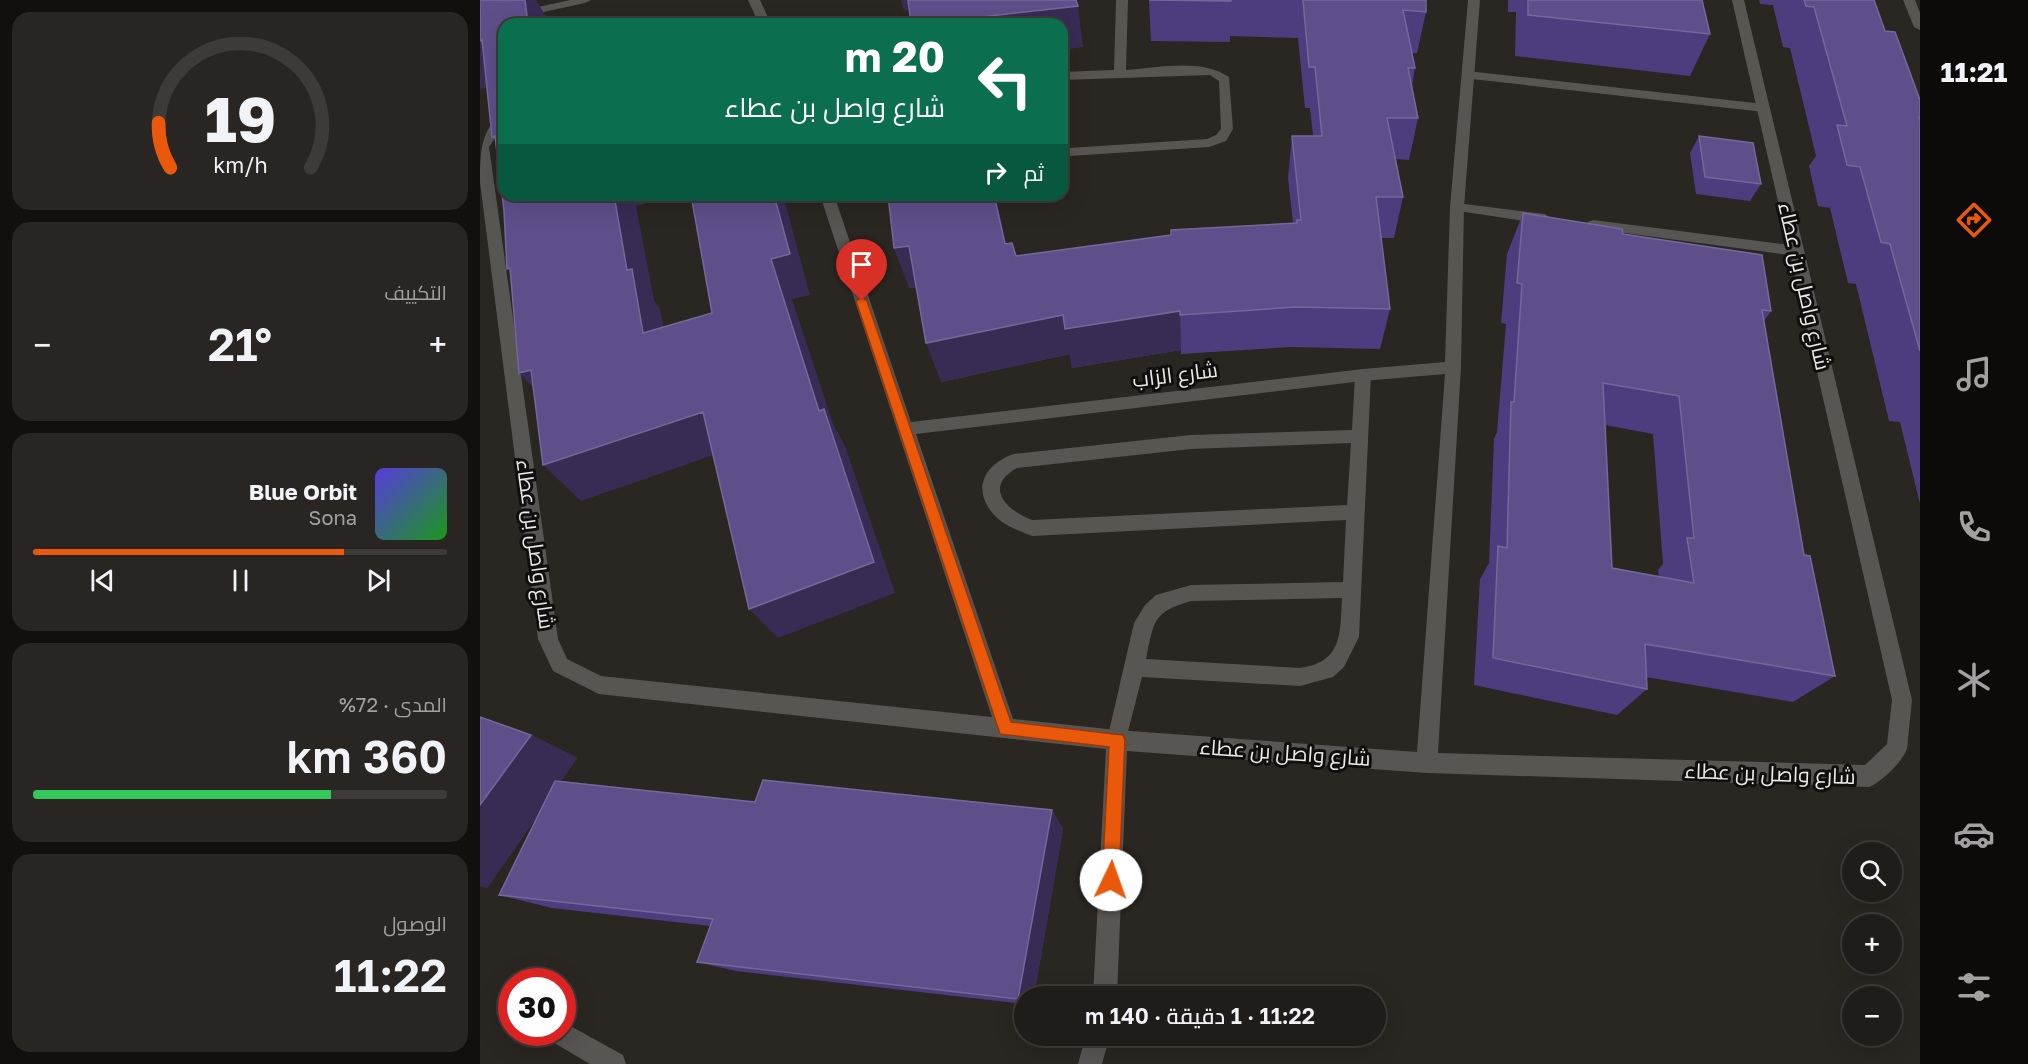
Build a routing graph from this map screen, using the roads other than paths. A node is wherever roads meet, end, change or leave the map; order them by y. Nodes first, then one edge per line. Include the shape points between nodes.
1 (585, 0) edge
2 (754, 0) edge
3 (1122, 0) edge
4 (1474, 0) edge
5 (1738, 0) edge
6 (1909, 0) edge
7 (503, 18) edge
8 (762, 18) edge
9 (498, 19) edge
10 (480, 23) edge
11 (1920, 27) edge
12 (1120, 74) junction
13 (1467, 75) junction
14 (1068, 76) edge
15 (1764, 108) junction
16 (498, 123) edge
17 (1068, 152) edge
18 (829, 201) edge
19 (1456, 207) junction
20 (1797, 251) junction
21 (1452, 367) junction
22 (1363, 375) junction
23 (904, 429) junction
24 (1360, 436) junction
25 (1356, 512) junction
26 (1352, 590) junction
27 (1133, 667) junction
28 (1006, 729) junction
29 (1117, 740) junction
30 (1427, 763) junction
31 (1105, 986) edge
32 (576, 1042) edge
33 (1095, 1046) edge
34 (614, 1064) edge
35 (1090, 1064) edge

1 - 7 street
2 - 8 street
3 - 12 street
4 - 13 street
5 - 15 street, شارع واصل بن عطاء
6 - 11 street
9 - 10 street
12 - 14 street
12 - 17 street via 1213,72 1225,80 1227,129 1221,138 1209,143
13 - 15 street
13 - 19 street
15 - 20 street, شارع واصل بن عطاء
16 - 28 street, شارع واصل بن عطاء via 482,147 548,639 560,665 599,685
18 - 23 street
19 - 20 street
19 - 21 street
20 - 30 street, شارع واصل بن عطاء via 1902,700 1897,749 1869,776
21 - 22 street, شارع الزاب
21 - 30 street
22 - 23 street, شارع الزاب
22 - 24 street
23 - 28 street
24 - 25 street
24 - 25 street via 1191,442 1014,461 998,470 991,484 997,508 1017,524 1032,528
25 - 26 street
26 - 27 street via 1176,595 1163,601 1144,623
26 - 27 street via 1346,650 1339,662 1315,676
27 - 29 street
28 - 29 street, شارع واصل بن عطاء
29 - 30 street, شارع واصل بن عطاء
29 - 31 street
32 - 34 street
33 - 35 street

